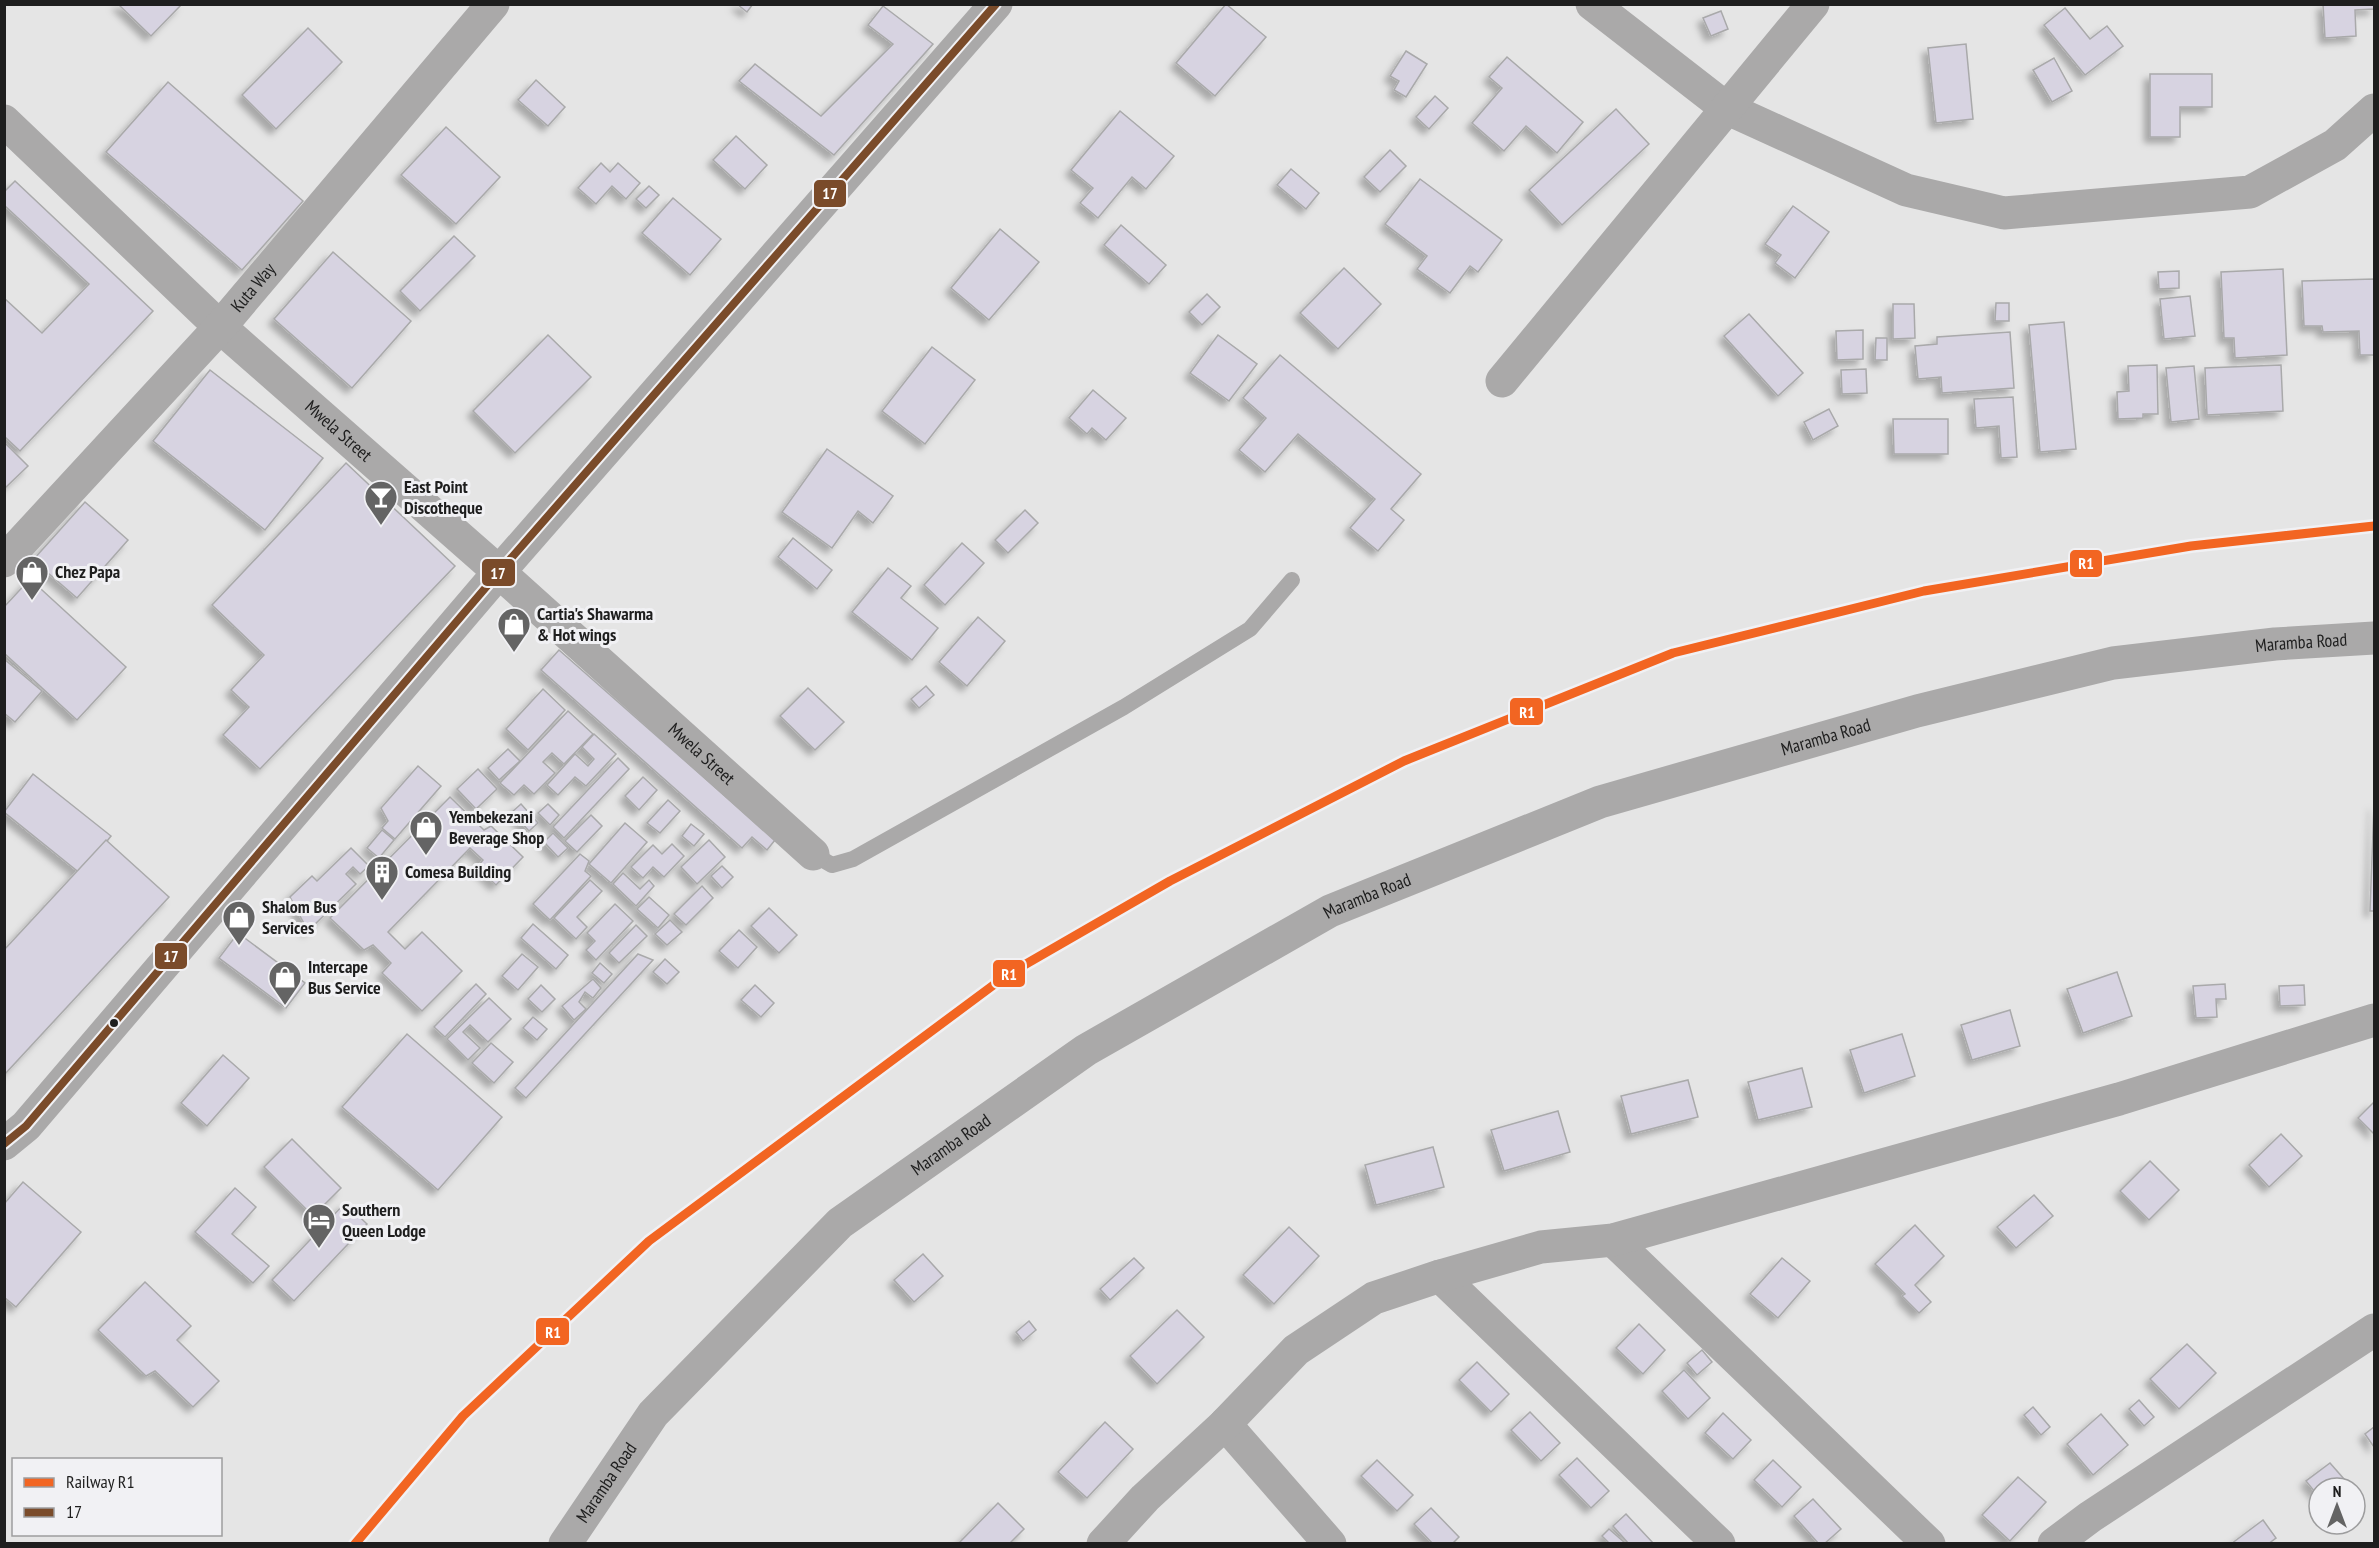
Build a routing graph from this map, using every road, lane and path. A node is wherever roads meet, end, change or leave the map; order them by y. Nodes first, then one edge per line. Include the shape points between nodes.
1 (493, 4) edge
2 (996, 4) edge
3 (1592, 4) edge
4 (1813, 4) edge
5 (1726, 108) junction
6 (2374, 110) edge
7 (4, 121) edge
8 (220, 327) junction
9 (1502, 381) dead end
10 (4, 561) edge
11 (500, 572) junction
12 (1292, 580) dead end
13 (2374, 638) edge
14 (813, 854) joint
15 (2374, 1020) edge
16 (4, 1144) edge
17 (1613, 1240) junction
18 (1440, 1276) junction
19 (2374, 1330) edge
20 (1225, 1424) junction
21 (565, 1544) edge
22 (1103, 1544) edge
23 (1330, 1544) edge
24 (1719, 1544) edge
25 (1929, 1544) edge
26 (2054, 1544) edge

1 - 8 street, Kuta Way
2 - 11 street
3 - 5 street
4 - 5 street
5 - 6 street via 1906,190 2004,213 2250,192 2335,145
5 - 9 street
7 - 8 street, Mwela Street
8 - 10 street, Kuta Way
8 - 11 street, Mwela Street
11 - 14 street, Mwela Street
11 - 16 street via 34,1117
12 - 14 lane via 1250,629 1124,707 853,859 832,865
13 - 21 street, Maramba Road via 2275,644 2113,663 1917,711 1600,802 1330,911 1086,1050 840,1223 652,1414
15 - 17 street via 2119,1099
17 - 18 street via 1540,1247
17 - 25 street
18 - 20 street via 1374,1298 1296,1350
18 - 24 street
19 - 26 street
20 - 22 street via 1145,1498
20 - 23 street

